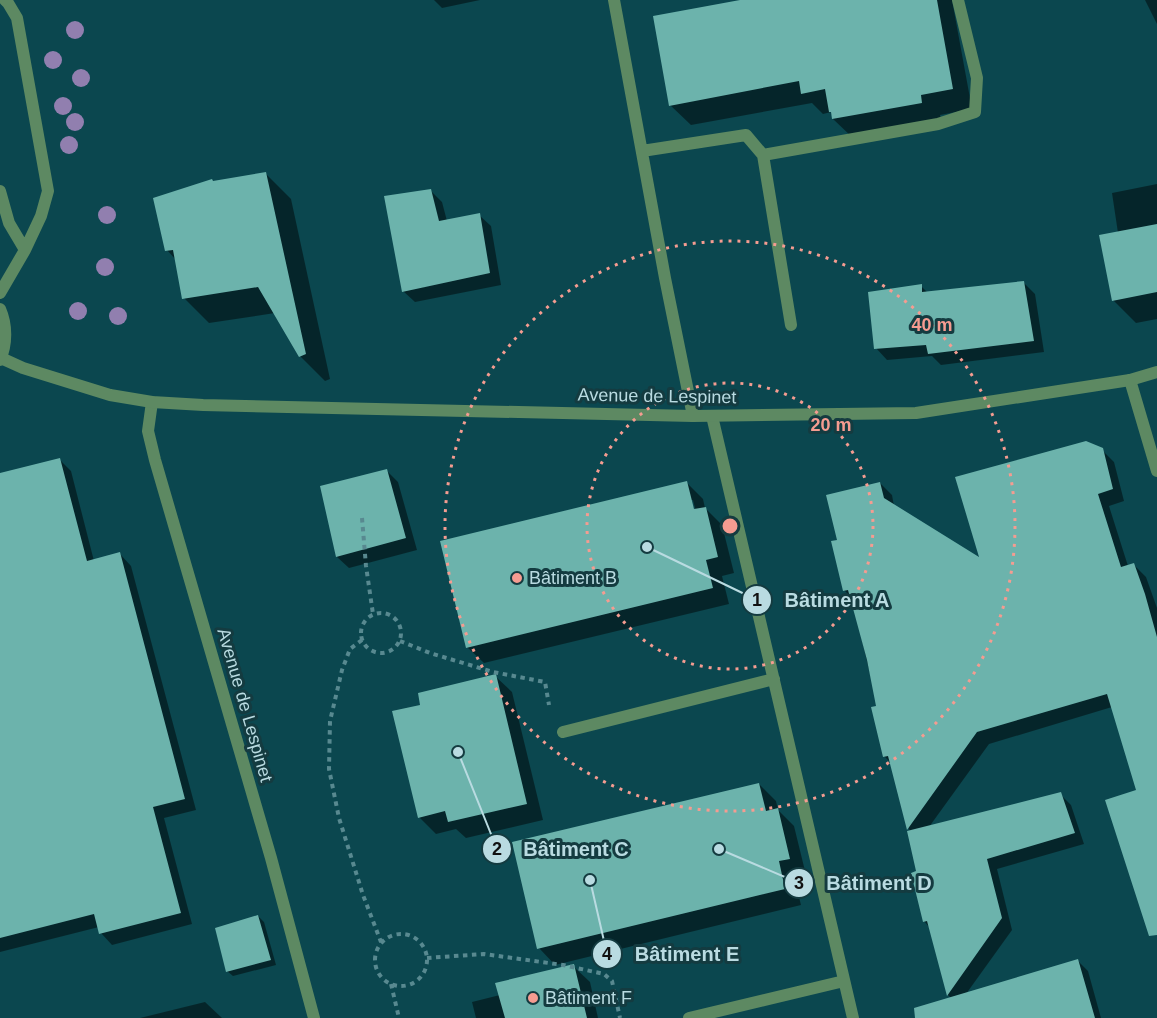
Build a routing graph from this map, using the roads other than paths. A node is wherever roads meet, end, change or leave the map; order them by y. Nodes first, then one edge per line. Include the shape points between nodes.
1 (5, 0) edge
2 (614, 0) edge
3 (958, 0) edge
4 (642, 151) junction
5 (763, 156) junction
6 (0, 191) edge
7 (25, 250) junction
8 (0, 292) edge
9 (0, 309) edge
10 (791, 324) dead end
11 (1, 359) edge
12 (1157, 372) edge
13 (1130, 380) junction
14 (152, 402) junction
15 (693, 416) junction
16 (712, 416) junction
17 (1157, 471) edge
18 (774, 679) junction
19 (563, 732) road end
20 (844, 981) junction
21 (314, 1018) edge
22 (689, 1018) edge
23 (853, 1018) edge

1 - 7 street via 16,18 48,191
2 - 4 street
3 - 5 street via 976,78 975,112 938,124
4 - 5 street via 746,135
4 - 15 street
5 - 10 street
6 - 7 street via 9,223
7 - 8 street
9 - 11 street, Avenue de Lespinet via 6,338
11 - 14 street, Avenue de Lespinet via 110,395
12 - 13 street, Avenue de Lespinet
13 - 16 street, Avenue de Lespinet via 916,413
13 - 17 street
14 - 15 street, Avenue de Lespinet
14 - 21 street, Avenue de Lespinet via 148,431 155,460
15 - 16 street, Avenue de Lespinet
16 - 18 street
18 - 19 street
18 - 20 street
20 - 22 street
20 - 23 street

